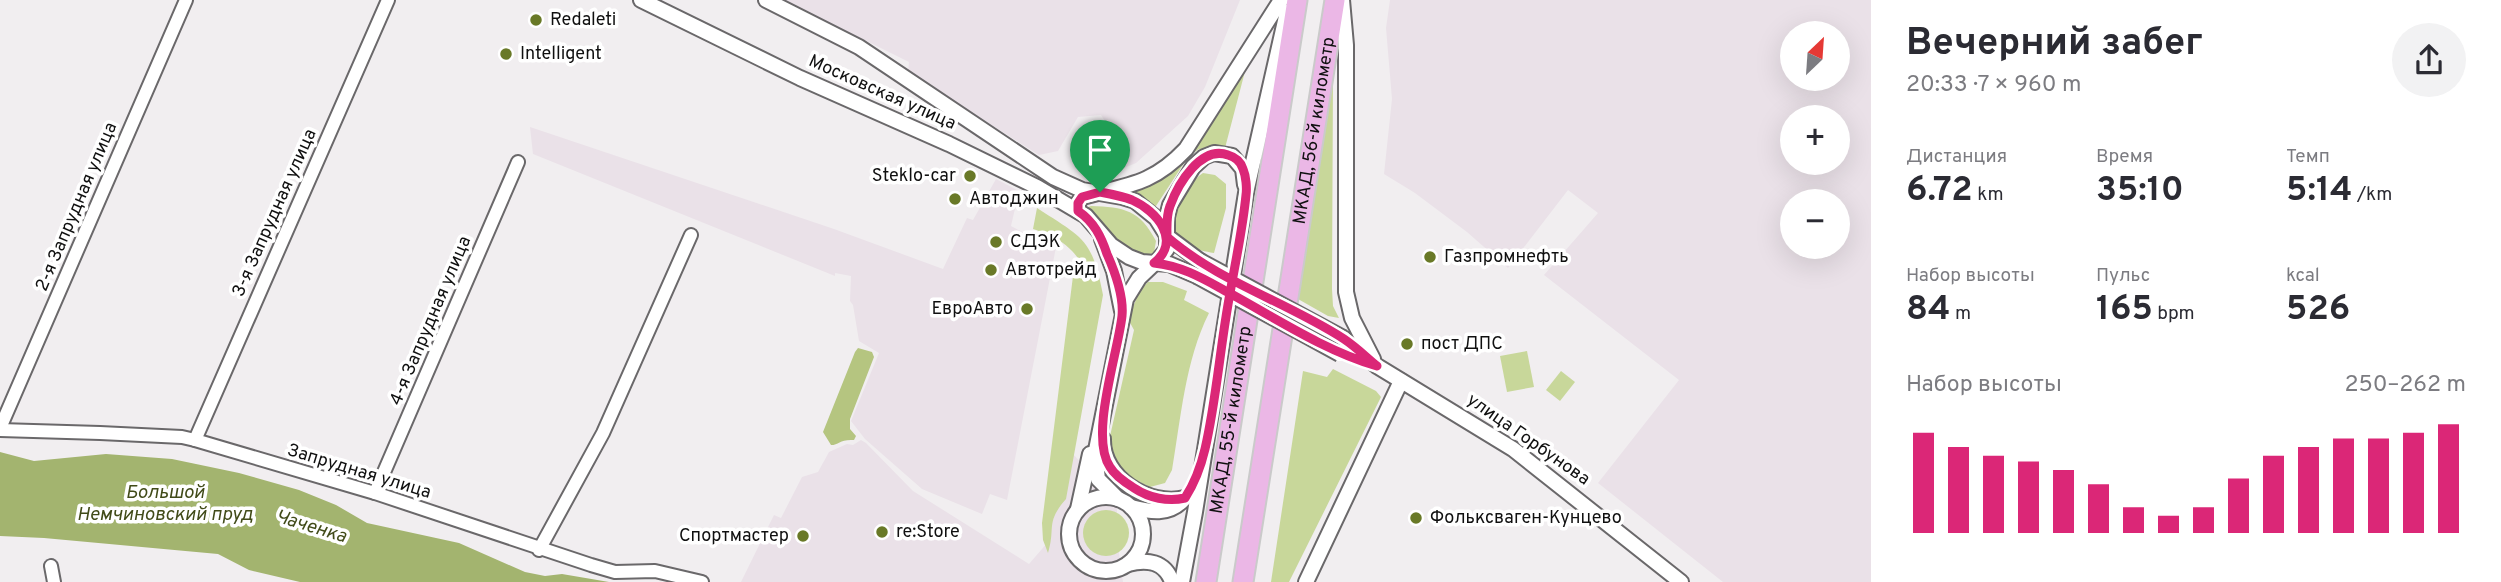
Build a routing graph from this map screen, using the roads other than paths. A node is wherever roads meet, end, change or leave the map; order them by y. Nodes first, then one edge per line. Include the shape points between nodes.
1 (186, 0) edge
2 (388, 0) edge
3 (641, 0) edge
4 (766, 0) edge
5 (1281, 0) edge
6 (1289, 0) edge
7 (1297, 0) edge
8 (1335, 0) edge
9 (1342, 0) edge
10 (518, 162) dead end
11 (1100, 192) junction
12 (1246, 193) junction
13 (1078, 211) junction
14 (1099, 232) junction
15 (691, 235) dead end
16 (1167, 237) junction
17 (1154, 263) junction
18 (1198, 269) junction
19 (1122, 313) junction
20 (1360, 333) junction
21 (1357, 349) junction
22 (1340, 354) junction
23 (1377, 366) junction
24 (1401, 381) junction
25 (1103, 417) junction
26 (0, 429) edge
27 (195, 440) junction
28 (1205, 450) junction
29 (375, 493) junction
30 (1185, 498) junction
31 (1125, 503) junction
32 (1079, 509) junction
33 (539, 550) junction
34 (1128, 564) junction
35 (51, 566) dead end
36 (54, 582) edge
37 (702, 582) edge
38 (1172, 582) edge
39 (1182, 582) edge
40 (1206, 582) edge
41 (1243, 582) edge
42 (1306, 582) edge
43 (1681, 582) edge

1 - 26 street, 2-я Запрудная улица
2 - 27 street, 3-я Запрудная улица
3 - 13 street, Московская улица via 800,79 949,144
4 - 11 street, Московская улица via 859,47 1039,169 1067,184
5 - 11 street via 1186,149 1170,166 1150,178
6 - 12 street
7 - 40 highway, МКАД, 55-й километр
8 - 41 highway, МКАД, 56-й километр
9 - 20 street via 1346,292
10 - 29 street, 4-я Запрудная улица
11 - 13 street via 1082,197
11 - 16 street, Московская улица via 1146,209
12 - 16 street via 1238,161 1223,153 1204,156 1170,205
12 - 28 street
13 - 14 street, Московская улица
14 - 17 street, Московская улица via 1129,257
14 - 19 street via 1114,271
15 - 33 street via 603,433
16 - 17 street via 1167,249
16 - 18 street, улица Горбунова
17 - 18 street, улица Горбунова
17 - 19 street via 1139,278
18 - 21 street, улица Горбунова, bridge via 1343,338
18 - 22 street, улица Горбунова, bridge
19 - 25 street
20 - 21 street
20 - 23 street
21 - 22 street
21 - 23 street, улица Горбунова
22 - 23 street, улица Горбунова
23 - 24 street, улица Горбунова
24 - 42 street
24 - 43 street, улица Горбунова via 1513,449
25 - 30 street via 1105,456 1116,474 1146,495
25 - 31 street via 1096,471 1104,486
25 - 32 street via 1091,444
26 - 27 street, Запрудная улица
27 - 29 street, Запрудная улица
28 - 30 street
28 - 39 street
29 - 33 street, Запрудная улица
30 - 31 street via 1161,512
31 - 32 street via 1097,498
31 - 34 street via 1142,525 1143,540
32 - 34 street via 1069,536 1076,556 1101,571
33 - 37 street, Запрудная улица via 615,572 655,571
34 - 38 street via 1156,564
35 - 36 street

